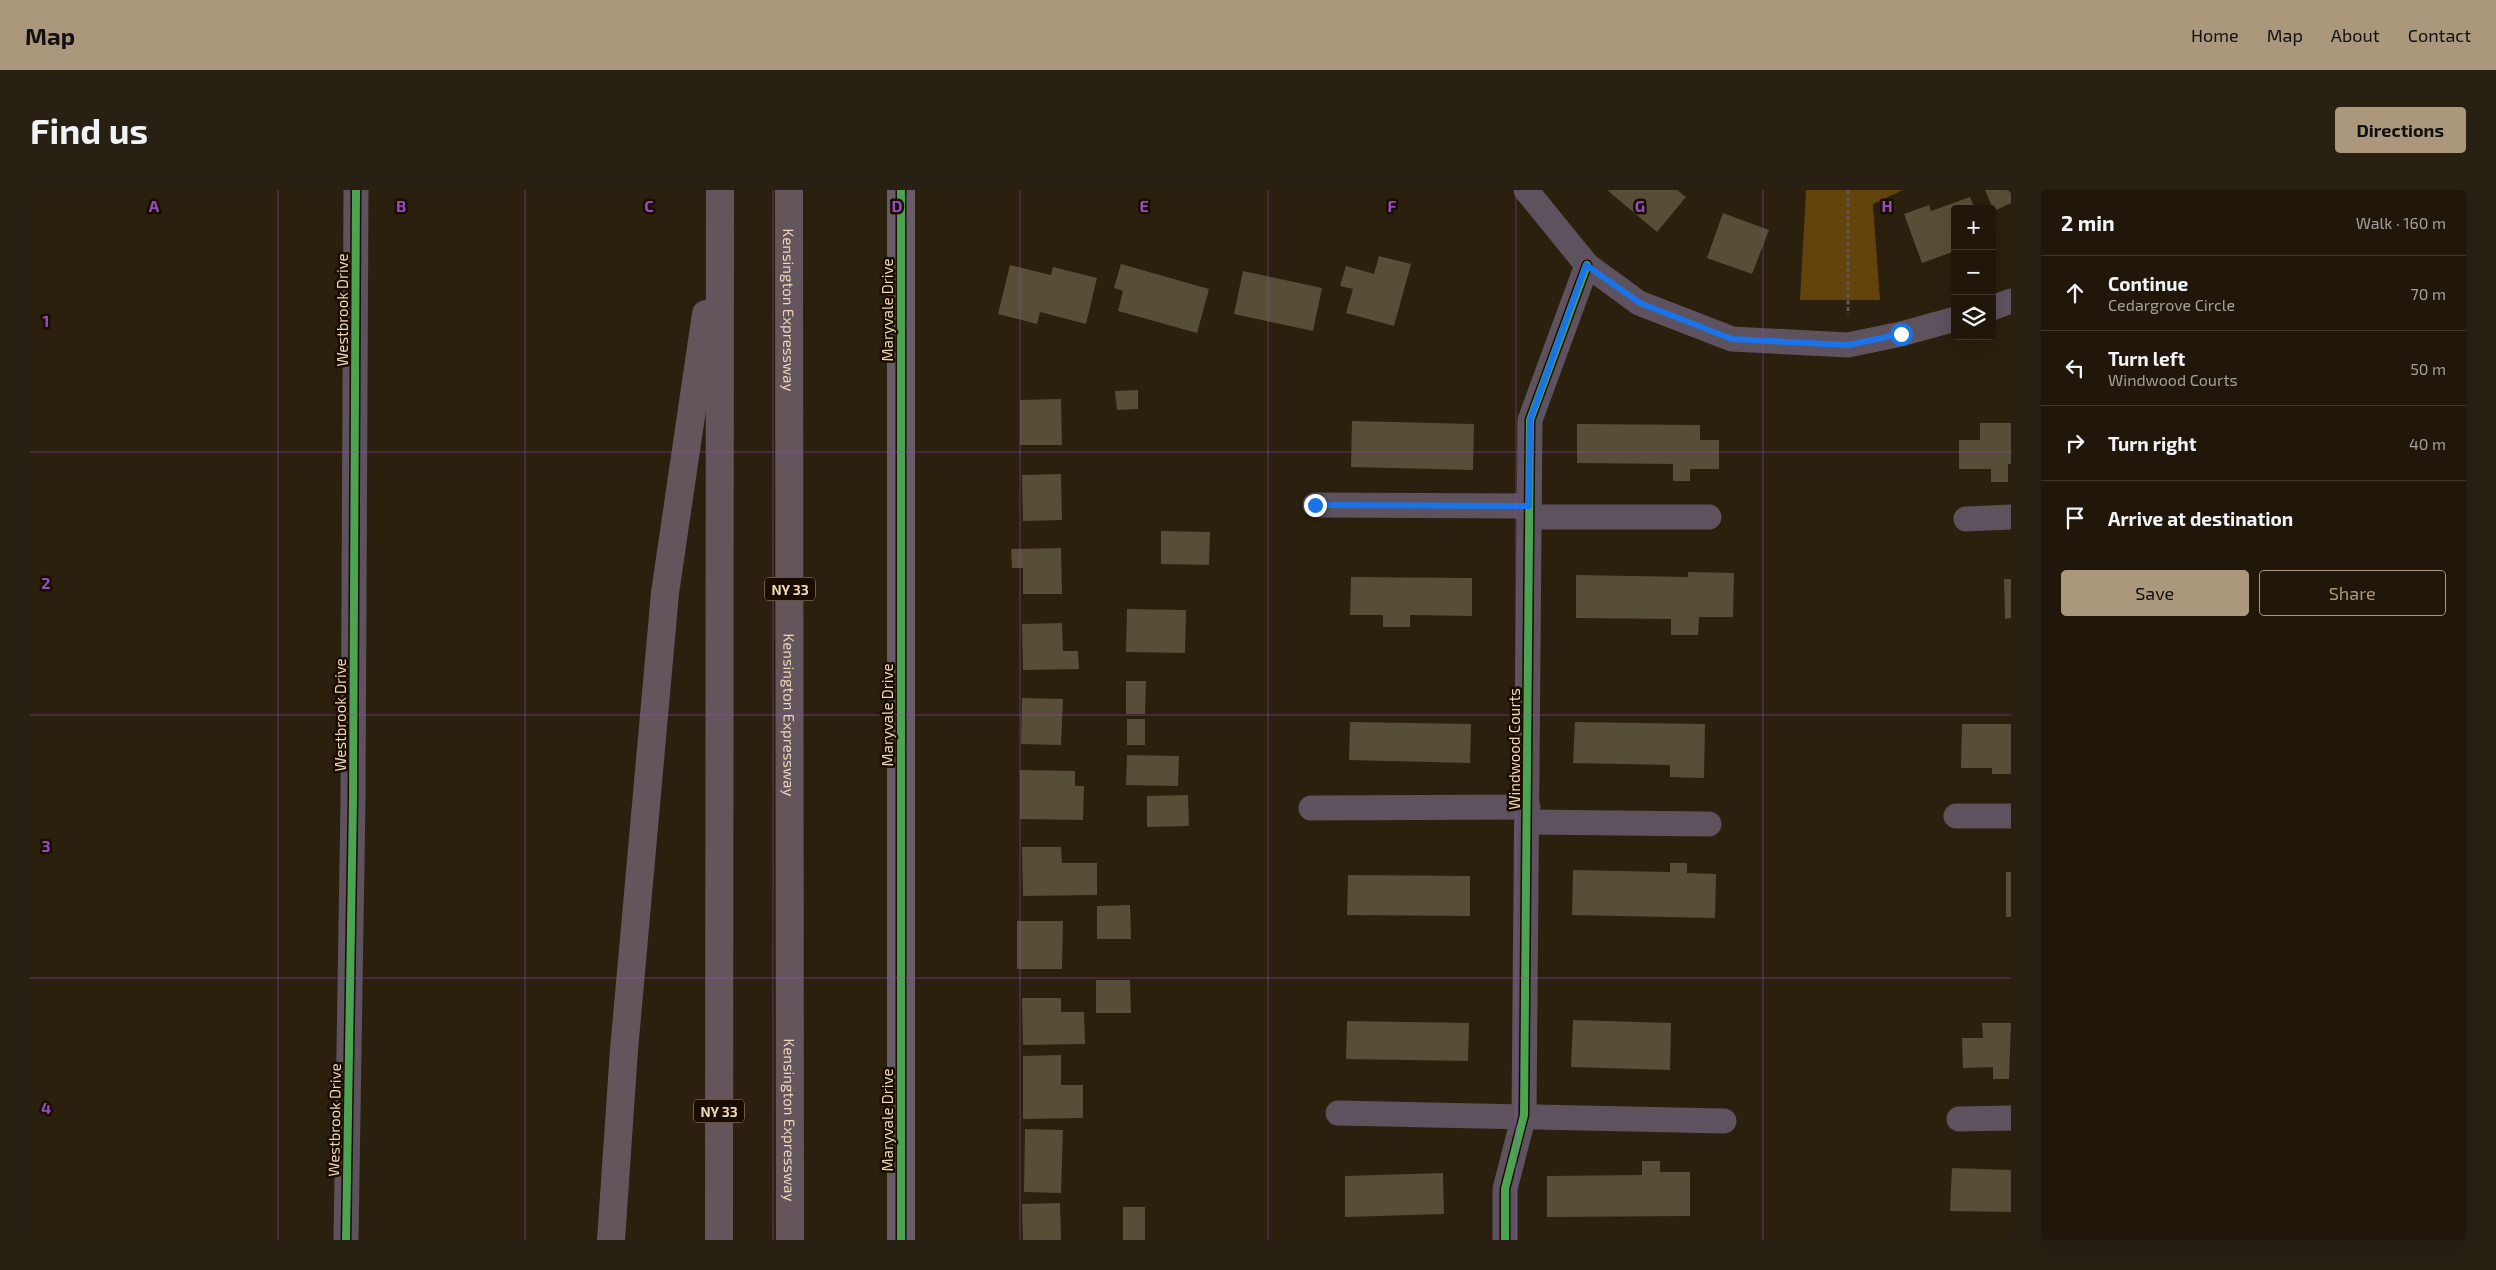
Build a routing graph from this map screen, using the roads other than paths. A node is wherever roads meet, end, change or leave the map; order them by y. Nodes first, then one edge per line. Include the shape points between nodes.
1 (356, 190) edge
2 (720, 190) edge
3 (789, 190) edge
4 (901, 190) edge
5 (1526, 190) edge
6 (720, 221) junction
7 (1586, 265) junction
8 (2011, 301) edge
9 (1996, 307) edge
10 (1951, 320) edge
11 (1315, 505) dead end
12 (1529, 512) junction
13 (1709, 517) dead end
14 (2011, 517) edge
15 (1966, 519) dead end
16 (1311, 808) dead end
17 (1528, 814) junction
18 (1956, 816) dead end
19 (2011, 816) edge
20 (1709, 824) dead end
21 (1338, 1113) dead end
22 (1524, 1115) junction
23 (2011, 1118) edge
24 (1959, 1119) dead end
25 (1724, 1121) dead end
26 (346, 1240) edge
27 (611, 1240) edge
28 (719, 1240) edge
29 (790, 1240) edge
30 (901, 1240) edge
31 (1506, 1240) edge

1 - 26 street, Westbrook Drive via 353,800
2 - 6 highway, NY 33
3 - 29 highway, Kensington Expressway / NY 33
4 - 30 street, Maryvale Drive
5 - 7 street
6 - 27 highway via 665,593 624,1050
6 - 28 highway, NY 33
7 - 10 street via 1640,303 1732,339 1848,345
7 - 12 street, Windwood Courts via 1530,420
8 - 9 street
11 - 12 street
12 - 13 street
12 - 17 street, Windwood Courts
14 - 15 street
16 - 17 street
17 - 20 street
17 - 22 street, Windwood Courts
18 - 19 street
21 - 22 street
22 - 25 street
22 - 31 street, Windwood Courts via 1505,1188
23 - 24 street

